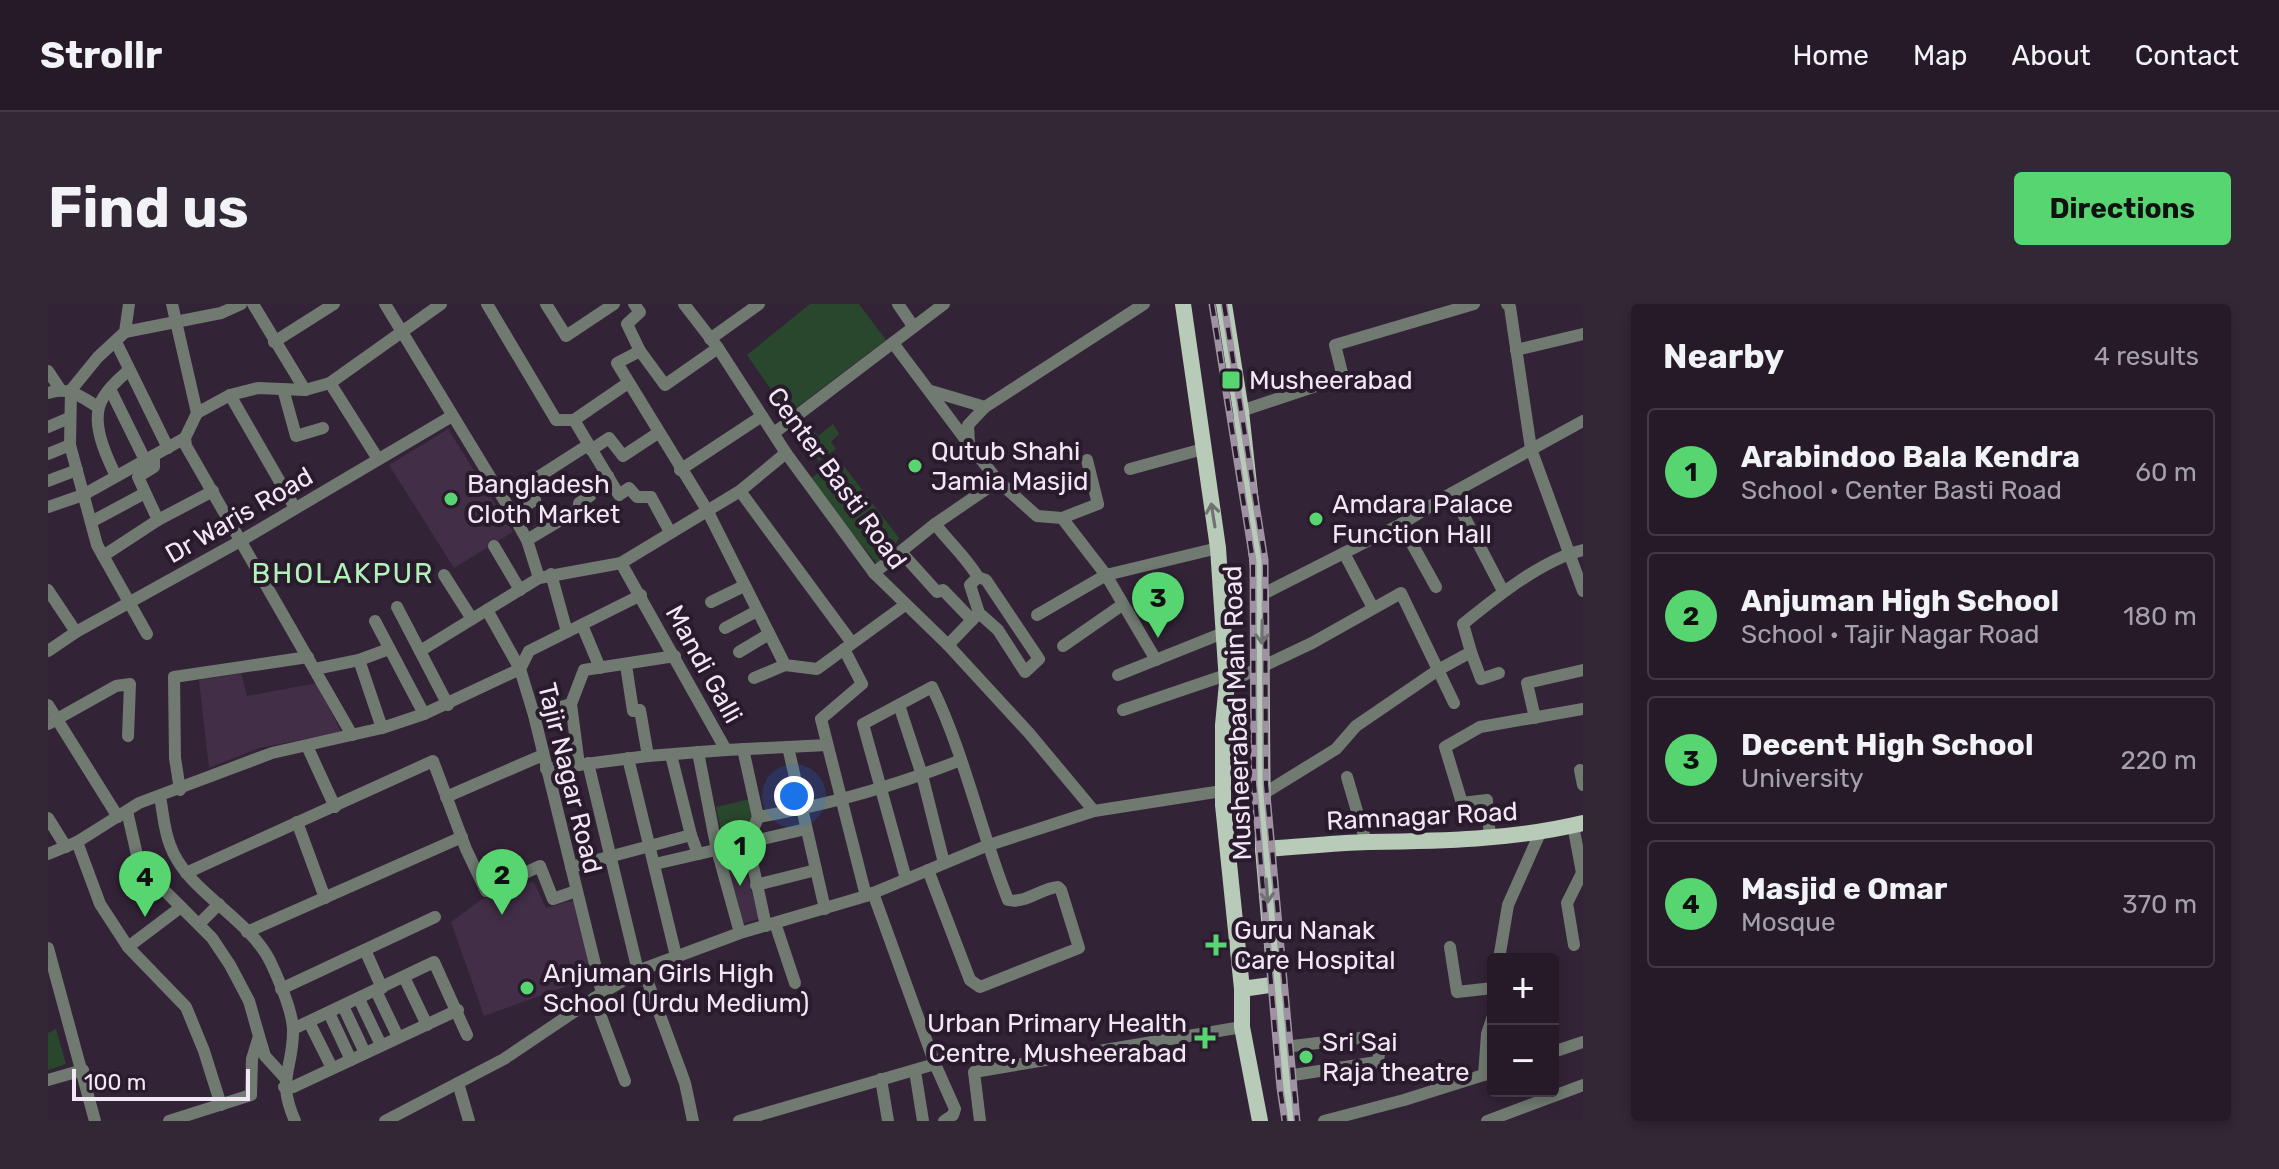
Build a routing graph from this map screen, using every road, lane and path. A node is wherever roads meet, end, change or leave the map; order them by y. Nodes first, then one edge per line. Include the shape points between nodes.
1 (129, 304) edge
2 (172, 304) edge
3 (241, 304) edge
4 (253, 304) edge
5 (334, 304) edge
6 (385, 304) edge
7 (441, 304) edge
8 (487, 304) edge
9 (634, 304) edge
10 (684, 304) edge
11 (759, 304) edge
12 (898, 304) edge
13 (944, 304) edge
14 (1144, 304) edge
15 (1183, 304) edge
16 (1224, 304) edge
17 (1474, 304) edge
18 (1507, 304) edge
19 (548, 305) edge
20 (608, 306) edge
21 (176, 322) junction
22 (913, 326) junction
23 (403, 331) junction
24 (125, 332) junction
25 (1583, 334) edge
26 (116, 342) junction
27 (274, 342) junction
28 (893, 343) junction
29 (714, 344) junction
30 (1516, 350) junction
31 (640, 351) junction
32 (129, 370) junction
33 (48, 371) edge
34 (330, 383) junction
35 (628, 383) junction
36 (110, 389) junction
37 (283, 389) junction
38 (305, 390) junction
39 (60, 391) edge
40 (931, 391) junction
41 (230, 395) junction
42 (98, 407) junction
43 (985, 407) junction
44 (1241, 411) junction
45 (197, 413) junction
46 (452, 416) junction
47 (762, 416) junction
48 (69, 418) junction
49 (574, 420) junction
50 (1583, 421) edge
51 (48, 427) edge
52 (323, 428) dead end
53 (658, 433) junction
54 (774, 433) junction
55 (185, 438) junction
56 (969, 444) junction
57 (70, 445) junction
58 (168, 448) junction
59 (590, 448) junction
60 (1203, 449) junction
61 (1531, 449) junction
62 (786, 453) junction
63 (48, 454) edge
64 (149, 458) junction
65 (378, 459) junction
66 (1087, 460) dead end
67 (1130, 469) dead end
68 (77, 470) junction
69 (680, 470) junction
70 (116, 476) junction
71 (608, 476) junction
72 (48, 481) edge
73 (998, 481) junction
74 (213, 491) junction
75 (740, 491) junction
76 (145, 493) junction
77 (1452, 493) junction
78 (83, 495) junction
79 (48, 507) edge
80 (295, 508) junction
81 (707, 510) junction
82 (512, 513) junction
83 (1062, 518) junction
84 (158, 520) junction
85 (91, 522) junction
86 (935, 524) junction
87 (1401, 524) junction
88 (670, 532) junction
89 (242, 540) junction
90 (527, 540) junction
91 (494, 546) dead end
92 (1218, 548) junction
93 (1577, 551) edge
94 (901, 552) junction
95 (1344, 553) junction
96 (103, 556) junction
97 (621, 563) junction
98 (874, 573) junction
99 (444, 575) dead end
100 (1106, 575) junction
101 (545, 576) junction
102 (978, 577) junction
103 (744, 586) junction
104 (1436, 587) dead end
105 (48, 590) edge
106 (520, 590) junction
107 (1503, 591) junction
108 (1583, 591) edge
109 (641, 595) junction
110 (1261, 595) junction
111 (130, 602) junction
112 (711, 602) dead end
113 (905, 605) junction
114 (1122, 605) junction
115 (397, 607) dead end
116 (1373, 608) junction
117 (487, 610) junction
118 (757, 611) junction
119 (1037, 615) dead end
120 (975, 617) junction
121 (472, 619) junction
122 (1013, 619) junction
123 (375, 621) dead end
124 (582, 625) junction
125 (725, 628) dead end
126 (998, 630) junction
127 (76, 632) junction
128 (567, 632) junction
129 (1223, 633) junction
130 (147, 634) dead end
131 (769, 634) junction
132 (948, 645) junction
133 (848, 646) junction
134 (1063, 646) dead end
135 (389, 649) junction
136 (48, 651) edge
137 (420, 651) junction
138 (739, 652) dead end
139 (1471, 652) junction
140 (675, 656) junction
141 (359, 660) junction
142 (1156, 660) junction
143 (312, 663) junction
144 (626, 665) junction
145 (785, 665) junction
146 (600, 668) junction
147 (1260, 668) junction
148 (520, 669) junction
149 (1438, 670) junction
150 (1583, 670) edge
151 (1499, 673) dead end
152 (1118, 675) dead end
153 (754, 678) dead end
154 (1227, 679) junction
155 (1454, 703) dead end
156 (571, 704) junction
157 (48, 705) edge
158 (448, 705) junction
159 (899, 705) junction
160 (1583, 709) edge
161 (1123, 710) dead end
162 (424, 714) junction
163 (534, 715) junction
164 (1535, 718) junction
165 (53, 721) edge
166 (382, 728) junction
167 (352, 735) junction
168 (128, 736) dead end
169 (827, 745) junction
170 (307, 746) junction
171 (788, 747) junction
172 (743, 749) junction
173 (726, 750) junction
174 (698, 752) junction
175 (543, 755) junction
176 (671, 755) junction
177 (648, 756) junction
178 (628, 758) junction
179 (961, 760) junction
180 (584, 764) junction
181 (546, 769) junction
182 (1580, 770) dead end
183 (922, 775) junction
184 (1347, 777) dead end
185 (1583, 785) edge
186 (882, 787) junction
187 (180, 790) junction
188 (1222, 791) junction
189 (1263, 794) junction
190 (160, 797) junction
191 (446, 797) junction
192 (842, 800) junction
193 (335, 807) junction
194 (802, 809) junction
195 (1094, 811) junction
196 (122, 814) junction
197 (758, 817) junction
198 (48, 818) edge
199 (297, 822) junction
200 (1578, 824) edge
201 (806, 829) junction
202 (1540, 833) junction
203 (691, 835) junction
204 (462, 837) junction
205 (1490, 838) junction
206 (1366, 842) junction
207 (748, 843) junction
208 (72, 844) junction
209 (650, 846) junction
210 (986, 846) junction
211 (1263, 849) junction
212 (717, 850) junction
213 (48, 854) edge
214 (698, 854) junction
215 (610, 857) junction
216 (944, 863) junction
217 (655, 864) junction
218 (571, 867) junction
219 (816, 870) junction
220 (928, 870) junction
221 (186, 873) junction
222 (906, 879) junction
223 (756, 885) junction
224 (576, 891) junction
225 (869, 894) junction
226 (325, 898) junction
227 (219, 904) junction
228 (181, 907) junction
229 (825, 909) junction
230 (435, 917) dead end
231 (199, 924) junction
232 (770, 924) junction
233 (247, 932) junction
234 (740, 933) junction
235 (1574, 945) dead end
236 (128, 947) junction
237 (1450, 947) dead end
238 (48, 948) edge
239 (365, 950) junction
240 (1500, 953) edge
241 (676, 956) junction
242 (640, 970) junction
243 (404, 977) junction
244 (795, 983) dead end
245 (1277, 984) junction
246 (281, 989) junction
247 (379, 989) junction
248 (1242, 989) junction
249 (1487, 989) edge
250 (598, 996) junction
251 (359, 999) junction
252 (62, 1004) junction
253 (343, 1006) junction
254 (48, 1010) edge
255 (458, 1010) junction
256 (329, 1013) junction
257 (309, 1022) junction
258 (427, 1025) junction
259 (1242, 1027) junction
260 (293, 1029) junction
261 (467, 1035) dead end
262 (259, 1036) junction
263 (398, 1037) junction
264 (1583, 1042) edge
265 (381, 1045) junction
266 (1284, 1047) junction
267 (1559, 1050) edge
268 (365, 1053) junction
269 (351, 1060) junction
270 (935, 1064) junction
271 (332, 1068) junction
272 (83, 1070) junction
273 (915, 1071) junction
274 (1487, 1074) edge
275 (1287, 1076) junction
276 (881, 1079) junction
277 (48, 1080) edge
278 (625, 1081) dead end
279 (285, 1083) junction
280 (458, 1083) junction
281 (1583, 1085) edge
282 (221, 1105) junction
283 (393, 1119) edge
284 (95, 1121) edge
285 (169, 1121) edge
286 (295, 1121) edge
287 (469, 1121) edge
288 (693, 1121) edge
289 (739, 1121) edge
290 (888, 1121) edge
291 (923, 1121) edge
292 (944, 1121) edge
293 (980, 1121) edge
294 (1260, 1121) edge
295 (1292, 1121) edge
296 (1324, 1121) edge
297 (1487, 1121) edge

1 - 24 street
2 - 21 street
3 - 21 street
4 - 27 street
5 - 27 street
6 - 23 street
7 - 23 street
8 - 49 street via 556,420
9 - 31 street via 640,312 627,324
10 - 29 street, Center Basti Road
11 - 29 street
12 - 22 street
13 - 22 street
14 - 43 street
15 - 60 main road, Musheerabad Main Road
16 - 44 main road, Musheerabad Main Road
17 - 44 street via 1335,345 1343,377
18 - 30 street
19 - 20 street via 566,336
21 - 24 street
21 - 45 street
22 - 28 street
23 - 34 street
23 - 46 street
24 - 26 street
25 - 30 street
26 - 32 street
26 - 39 street
27 - 38 street
28 - 40 street
28 - 54 street
29 - 31 street via 665,385
29 - 47 street, Center Basti Road
30 - 61 street
31 - 35 street via 617,363
32 - 36 street
32 - 58 street
33 - 39 street
34 - 38 street
34 - 65 street
35 - 49 street
35 - 53 street
36 - 42 street
36 - 64 street
37 - 38 street
37 - 41 street
37 - 52 street via 296,436
39 - 42 street
39 - 48 street
40 - 43 street
40 - 56 street
41 - 45 street
41 - 80 street
42 - 70 street via 102,448
43 - 56 street via 968,425
44 - 110 main road, Musheerabad Main Road
45 - 55 street
46 - 65 street, Dr Waris Road
46 - 82 street
47 - 54 street, Center Basti Road
47 - 69 street
48 - 51 street
48 - 57 street
49 - 59 street
50 - 61 street
53 - 59 street via 623,456 609,438
53 - 69 street
54 - 62 street, Center Basti Road
55 - 58 street
55 - 74 street
56 - 73 street
57 - 63 street
57 - 68 street
58 - 64 street
59 - 71 street
59 - 82 street via 527,484 535,500
60 - 67 street
92 -> 60 main road, Musheerabad Main Road
61 - 77 street
61 - 93 street
62 - 75 street
62 - 98 street, Center Basti Road
64 - 70 street
64 - 76 street via 154,467 138,477
65 - 80 street, Dr Waris Road
66 - 83 street via 1098,504
68 - 72 street
68 - 78 street
69 - 81 street
70 - 78 street
71 - 88 street via 619,495 629,488 637,497 651,497
71 - 90 street via 587,489 590,496 579,509
73 - 83 street via 1037,516
73 - 86 street
74 - 84 street
74 - 89 street
75 - 81 street
75 - 133 street
76 - 84 street
76 - 85 street
77 - 87 street
77 - 107 street
78 - 79 street
78 - 85 street
80 - 89 street, Dr Waris Road
81 - 88 street
81 - 103 street
82 - 90 street
83 - 100 street
84 - 96 street
85 - 96 street
86 - 94 street
86 - 102 street
87 - 95 street
87 - 104 street
88 - 97 street
89 - 111 street, Dr Waris Road
89 - 143 street
90 - 101 street
91 - 106 street
92 - 100 street
92 - 129 main road, Musheerabad Main Road
93 - 107 street
93 - 108 street
94 - 98 street
94 - 120 street via 937,592 943,590
95 - 110 street
95 - 116 street
96 - 111 street
97 - 101 street
97 - 109 street, Mandi Galli
98 - 113 street, Center Basti Road
99 - 121 street
100 - 114 street
100 - 119 street
101 - 106 street
101 - 128 street
102 - 120 street via 970,585
102 - 122 street via 986,580
103 - 112 street
103 - 118 street
105 - 127 street
106 - 117 street
107 - 139 street via 1463,624
109 - 124 street, Tajir Nagar Road
109 - 140 street, Mandi Galli
110 -> 147 main road, Musheerabad Main Road
111 - 127 street, Dr Waris Road
111 - 130 street
113 - 132 street, Center Basti Road
113 - 133 street
114 - 134 street
114 - 142 street
115 - 137 street
116 - 147 street
116 - 149 street via 1401,593
117 - 121 street
117 - 148 street
118 - 125 street
118 - 131 street
120 - 126 street
120 - 132 street
121 - 137 street
122 - 126 street
122 - 126 street via 1039,659 1025,672
123 - 135 street
124 - 128 street, Tajir Nagar Road
124 - 146 street
127 - 136 street, Dr Waris Road
128 - 148 street, Tajir Nagar Road via 529,651
129 - 142 street
129 - 154 main road, Musheerabad Main Road
131 - 138 street
131 - 145 street
132 - 195 street, Center Basti Road
133 - 145 street via 817,669
133 - 169 street via 862,684 821,719
135 - 141 street
135 - 162 street
137 - 158 street
139 - 149 street
139 - 151 street via 1481,679
140 - 144 street
140 - 173 street, Mandi Galli
141 - 143 street
141 - 166 street
142 - 152 street
143 - 167 street
143 - 187 street via 174,677
144 - 146 street
144 - 177 street via 633,711 640,710
145 - 153 street
146 - 156 street via 584,670
147 - 154 street
147 - 189 main road, Musheerabad Main Road
148 - 158 street
148 - 163 street, Tajir Nagar Road
149 - 155 street
149 - 189 street via 1356,726 1336,749
150 - 164 street via 1527,683
154 - 161 street
154 - 188 main road, Musheerabad Main Road
156 - 163 street
156 - 180 street
157 - 165 street
158 - 162 street
159 - 179 street via 932,687
159 - 183 street
159 - 186 street via 863,724
160 - 164 street
162 - 166 street
163 - 175 street, Tajir Nagar Road
164 - 205 street via 1480,727 1445,747 1462,803 1487,800
165 - 168 street via 116,686 130,684
165 - 196 street
166 - 167 street
167 - 170 street
169 - 171 street, Mandi Galli
169 - 192 street
170 - 187 street via 272,753
170 - 193 street
171 - 172 street, Mandi Galli
171 - 194 street
172 - 173 street, Mandi Galli
172 - 197 street
173 - 174 street
174 - 176 street
174 - 212 street
175 - 181 street, Tajir Nagar Road
175 - 191 street
176 - 177 street
176 - 203 street
177 - 178 street
178 - 180 street
178 - 209 street
179 - 183 street
179 - 210 street
180 - 181 street
180 - 215 street
181 - 218 street, Tajir Nagar Road
182 - 185 street
183 - 186 street
183 - 216 street
184 - 206 street
186 - 192 street
186 - 222 street
187 - 190 street
188 - 195 street
188 - 248 main road, Musheerabad Main Road
189 - 211 main road, Musheerabad Main Road
190 - 196 street
190 - 221 street via 170,847
191 - 193 street via 433,761
191 - 204 street
192 - 194 street
192 - 225 street
193 - 199 street
194 - 197 street
194 - 201 street
195 - 210 street
196 - 208 street
196 - 228 street via 137,855
197 - 207 street
198 - 208 street
199 - 221 street
199 - 226 street
200 - 202 main road, Ramnagar Road
200 - 235 street via 1582,873 1567,903
201 - 207 street
201 - 219 street
202 - 205 main road, Ramnagar Road
202 - 240 street via 1508,905
203 - 209 street
203 - 214 street
204 - 224 street via 486,891 540,866 553,899
204 - 226 street
205 - 206 main road, Ramnagar Road
206 - 211 main road, Ramnagar Road
207 - 212 street
207 - 223 street
208 - 213 street
208 - 236 street via 100,904
209 - 215 street
209 - 217 street
210 - 216 street
210 - 220 street via 1008,900 1021,901 1052,887 1061,890 1079,948 980,987 974,984
211 -> 245 main road, Musheerabad Main Road
212 - 214 street
212 - 234 street
214 - 217 street
215 - 218 street
215 - 242 street
216 - 220 street
217 - 241 street
218 - 224 street, Tajir Nagar Road
219 - 223 street
219 - 229 street
220 - 222 street
221 - 227 street
222 - 225 street
223 - 232 street
224 - 250 street, Tajir Nagar Road
225 - 229 street
225 - 270 street
226 - 233 street
227 - 231 street
227 - 233 street
228 - 231 street
228 - 236 street
229 - 232 street
230 - 239 street
231 - 262 street via 237,977
232 - 234 street
232 - 244 street
233 - 246 street via 268,958
234 - 241 street
236 - 282 street via 186,1007
237 - 249 street via 1457,992
238 - 252 street
239 - 246 street
239 - 247 street
241 - 242 street
242 - 250 street
242 - 288 street via 685,1083
243 - 247 street
243 - 255 street via 434,962
243 - 258 street
245 - 248 main road
245 - 266 main road, Musheerabad Main Road
246 - 260 street
247 - 251 street
247 - 263 street
248 - 259 main road, Musheerabad Main Road
250 - 278 street, Tajir Nagar Road
250 - 280 street
251 - 253 street
251 - 265 street
252 - 254 street
252 - 272 street
253 - 256 street
253 - 268 street
255 - 258 street
255 - 261 street
256 - 257 street
256 - 269 street
257 - 260 street
257 - 271 street
258 - 263 street
259 - 293 street via 974,1072
259 - 294 main road, Musheerabad Main Road
260 - 279 street
262 - 279 street via 265,1056
262 - 282 street via 251,1095
263 - 265 street
264 - 267 street
265 - 268 street
266 - 275 main road, Musheerabad Main Road
266 - 275 street via 1369,1037 1380,1052 1377,1062
268 - 269 street
269 - 271 street
270 - 273 street
270 - 292 street via 955,1109
271 - 279 street via 293,1087
272 - 277 street
272 - 284 street
273 - 276 street
273 - 291 street
274 - 296 street
275 - 295 main road, Musheerabad Main Road
276 - 289 street
276 - 290 street
279 - 286 street
280 - 283 street
280 - 287 street
281 - 297 street
282 - 285 street

